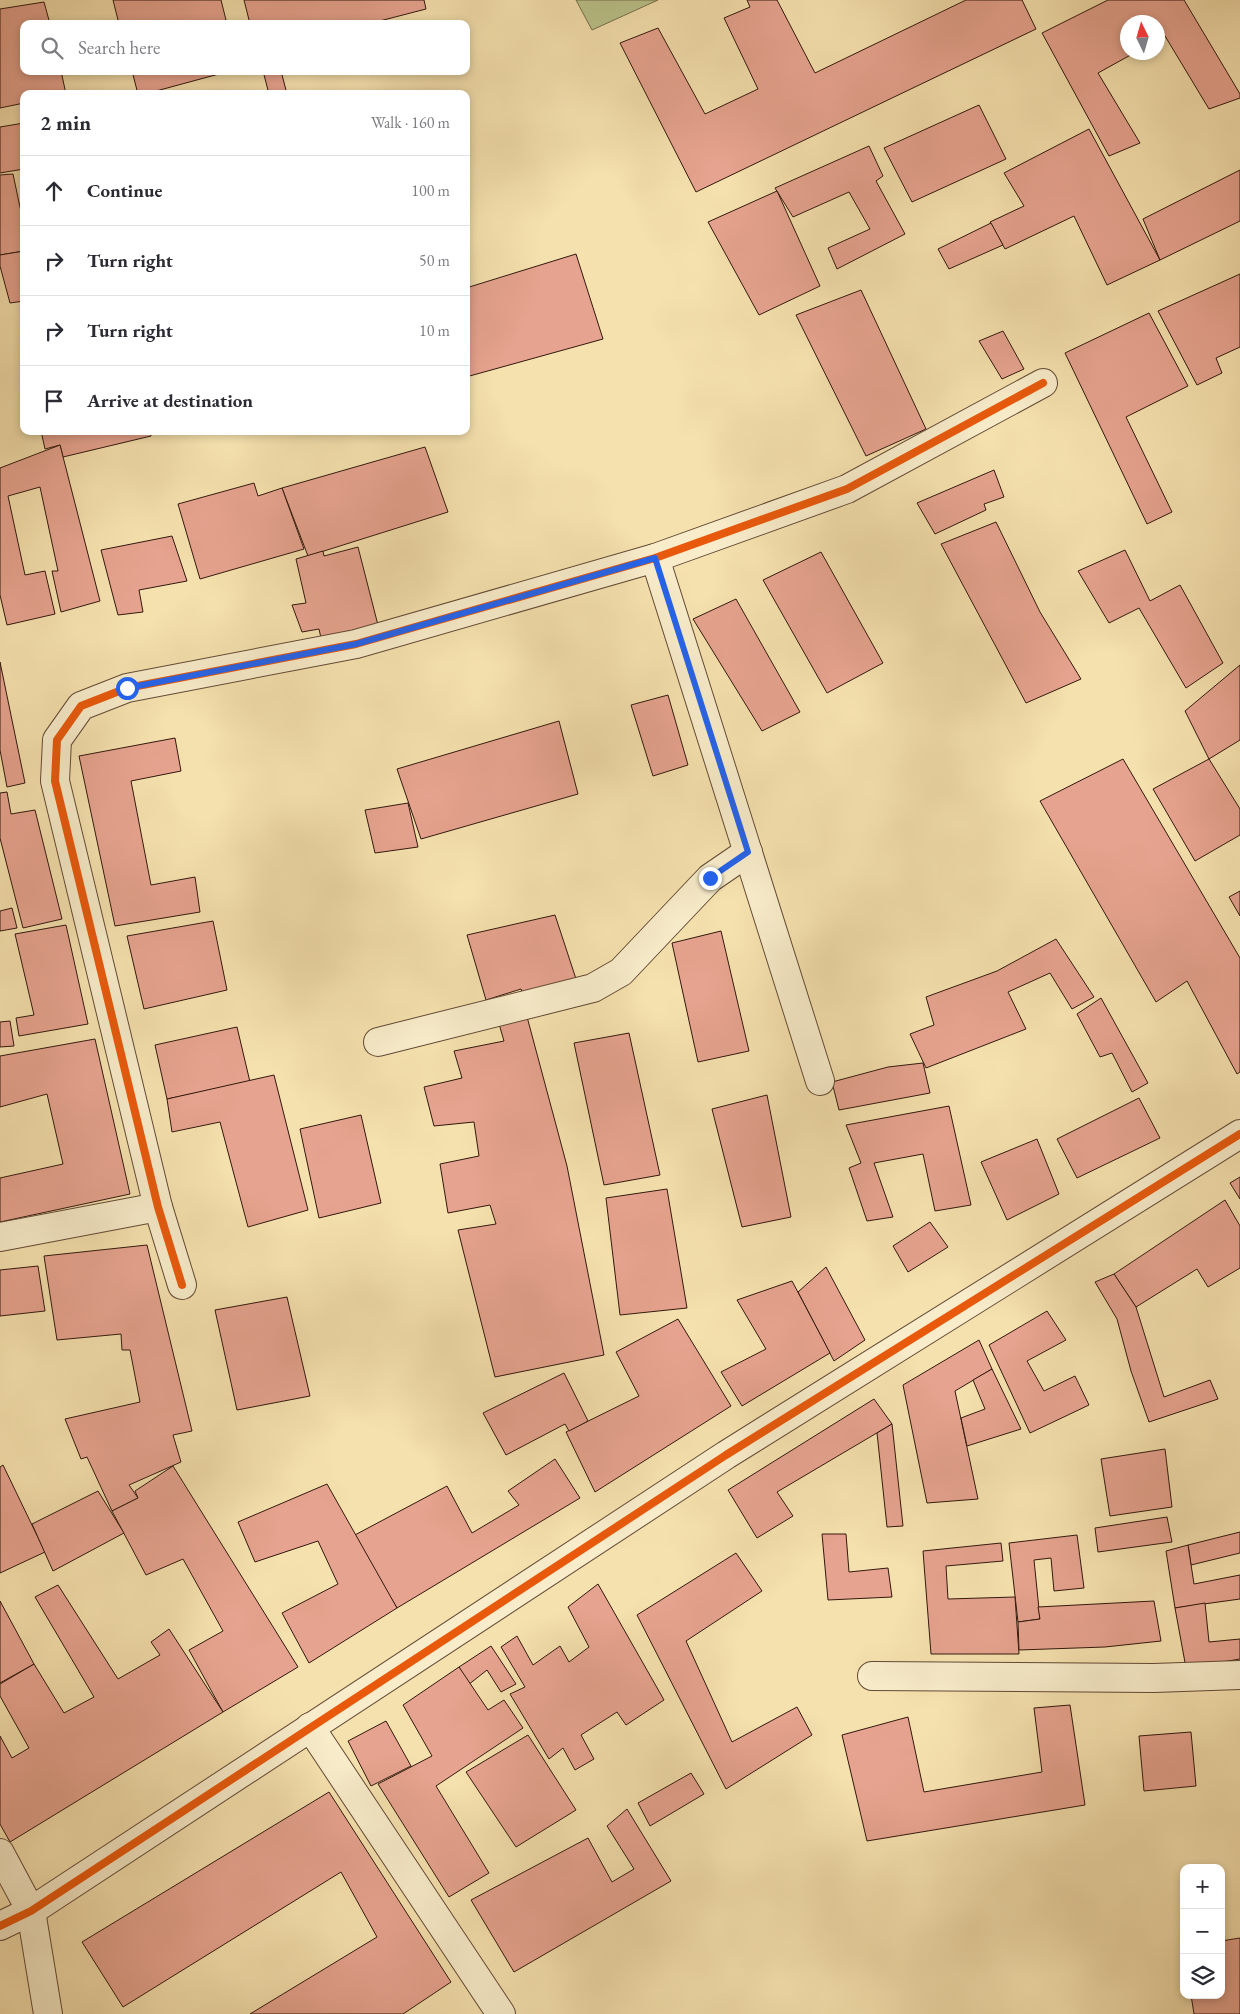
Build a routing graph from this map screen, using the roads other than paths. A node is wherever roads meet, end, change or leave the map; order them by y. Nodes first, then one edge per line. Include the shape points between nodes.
1 (1043, 383) dead end
2 (655, 558) junction
3 (748, 852) junction
4 (378, 1042) dead end
5 (820, 1081) dead end
6 (1240, 1134) edge
7 (158, 1207) junction
8 (0, 1237) edge
9 (182, 1285) dead end
10 (1240, 1675) edge
11 (872, 1676) dead end
12 (310, 1727) junction
13 (0, 1853) edge
14 (31, 1911) junction
15 (0, 1926) edge
16 (48, 2014) edge
17 (501, 2014) edge

1 - 2 street via 846,490
2 - 3 street
2 - 7 street via 356,644 127,688 81,706 56,740 55,781
3 - 4 street via 710,878 620,972 593,988
3 - 5 street
6 - 12 street via 726,1455
7 - 8 street
7 - 9 street
10 - 11 street via 1154,1678
12 - 14 street
12 - 17 street
13 - 14 street
14 - 15 street
14 - 16 street

